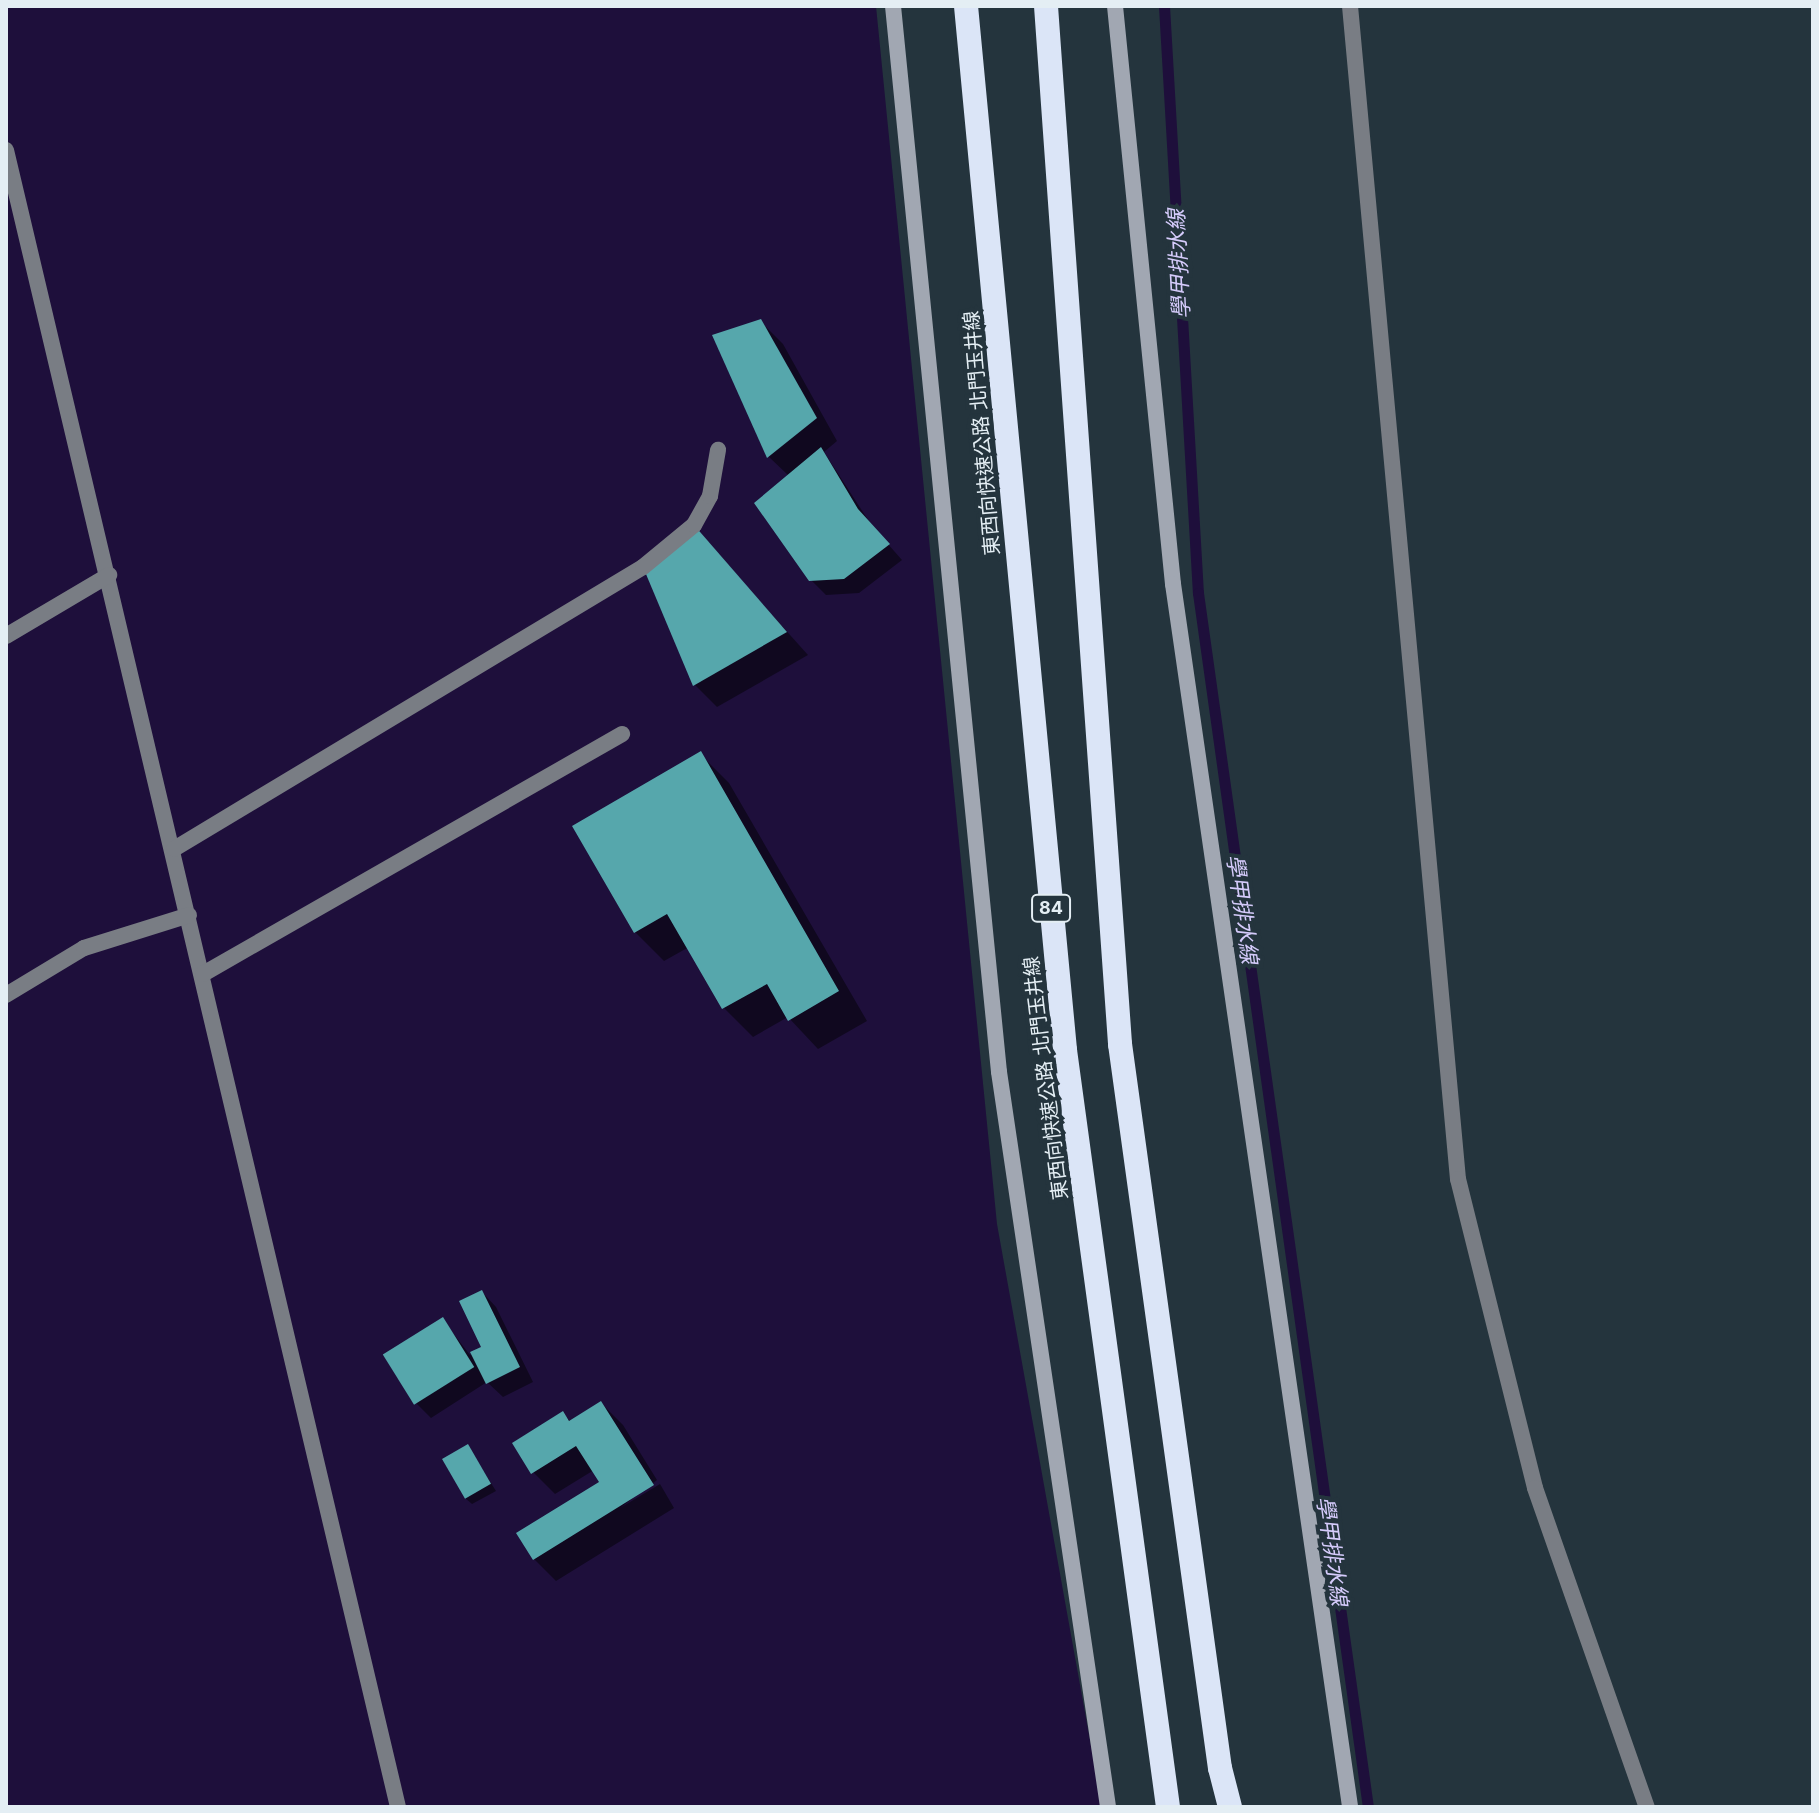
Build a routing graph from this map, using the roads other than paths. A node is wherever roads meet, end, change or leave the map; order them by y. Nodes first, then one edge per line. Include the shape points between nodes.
1 (893, 6) edge
2 (966, 6) edge
3 (1046, 6) edge
4 (1115, 6) edge
5 (1350, 6) edge
6 (6, 150) edge
7 (718, 450) dead end
8 (109, 575) junction
9 (6, 636) edge
10 (622, 734) dead end
11 (174, 849) junction
12 (189, 915) junction
13 (203, 974) junction
14 (6, 995) edge
15 (398, 1807) edge
16 (1108, 1807) edge
17 (1168, 1807) edge
18 (1230, 1807) edge
19 (1350, 1807) edge
20 (1647, 1807) edge

1 - 16 street via 999,1072
2 - 17 highway, 東西向快速公路 北門玉井線 / 84 via 1065,1050
3 - 18 highway via 1120,1044 1220,1768
4 - 19 street via 1173,584
5 - 20 lane via 1458,1179 1535,1488 1604,1697
6 - 8 lane
7 - 11 lane via 710,496 694,525 643,567
8 - 9 lane
8 - 11 lane
10 - 13 lane
11 - 12 lane
12 - 13 lane
12 - 14 lane via 84,948
13 - 15 lane

